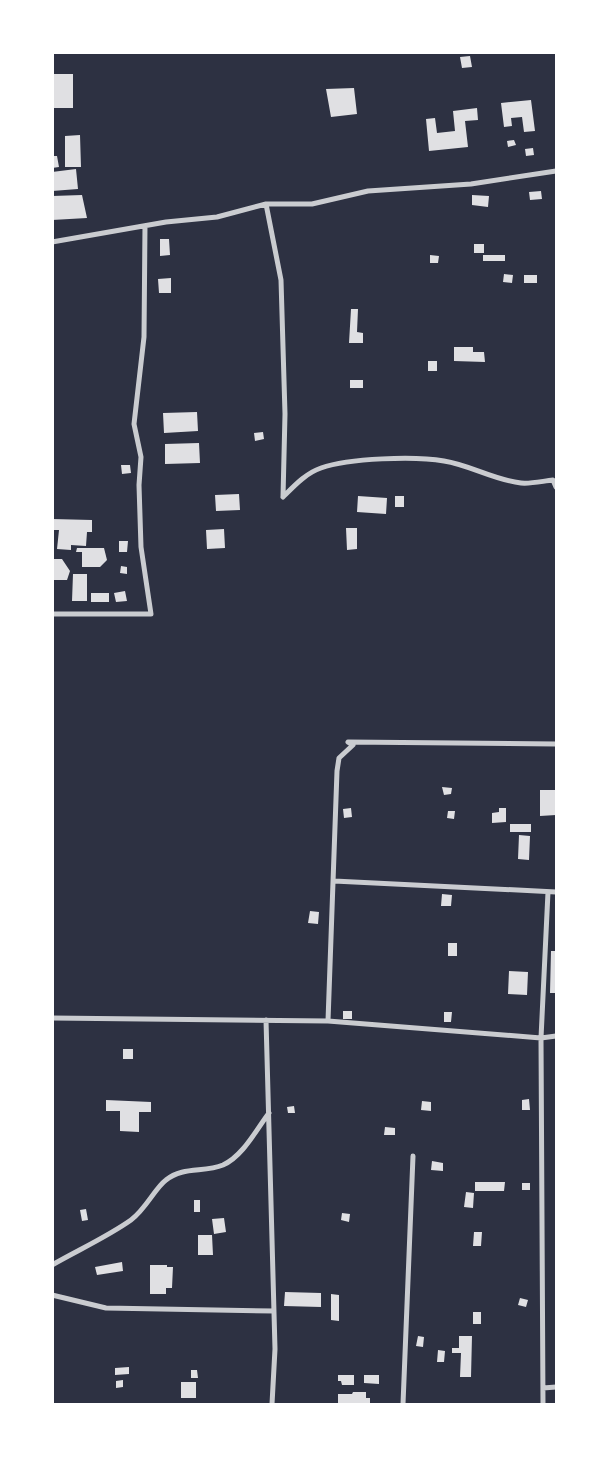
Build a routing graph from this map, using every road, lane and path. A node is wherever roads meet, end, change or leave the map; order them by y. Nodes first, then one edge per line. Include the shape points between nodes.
1 (556, 171) edge
2 (266, 204) junction
3 (145, 226) junction
4 (52, 242) edge
5 (556, 486) edge
6 (52, 614) edge
7 (556, 744) edge
8 (334, 881) junction
9 (548, 892) junction
10 (556, 892) edge
11 (52, 1018) edge
12 (267, 1020) junction
13 (328, 1021) junction
14 (556, 1036) edge
15 (541, 1038) junction
16 (269, 1113) junction
17 (413, 1156) dead end
18 (52, 1265) edge
19 (52, 1295) edge
20 (274, 1311) junction
21 (556, 1387) edge
22 (543, 1388) junction
23 (272, 1405) edge
24 (403, 1405) edge
25 (543, 1405) edge

1 - 2 street via 471,184 368,191 312,204
2 - 3 street via 217,217
2 - 5 street via 281,280 283,497 320,468 412,459 445,461 523,483 553,480
3 - 4 street
3 - 6 street via 144,337 134,424 141,457 141,547 151,614
7 - 8 street via 348,742 353,745 339,758 337,771
8 - 9 street
8 - 13 street
9 - 10 street
9 - 15 street
11 - 12 street
12 - 13 street
12 - 16 street
13 - 15 street
14 - 15 street
15 - 22 street
16 - 18 street via 232,1158 166,1180 132,1219
16 - 20 street
17 - 24 street
19 - 20 street via 106,1308
20 - 23 street
21 - 22 street
22 - 25 street

